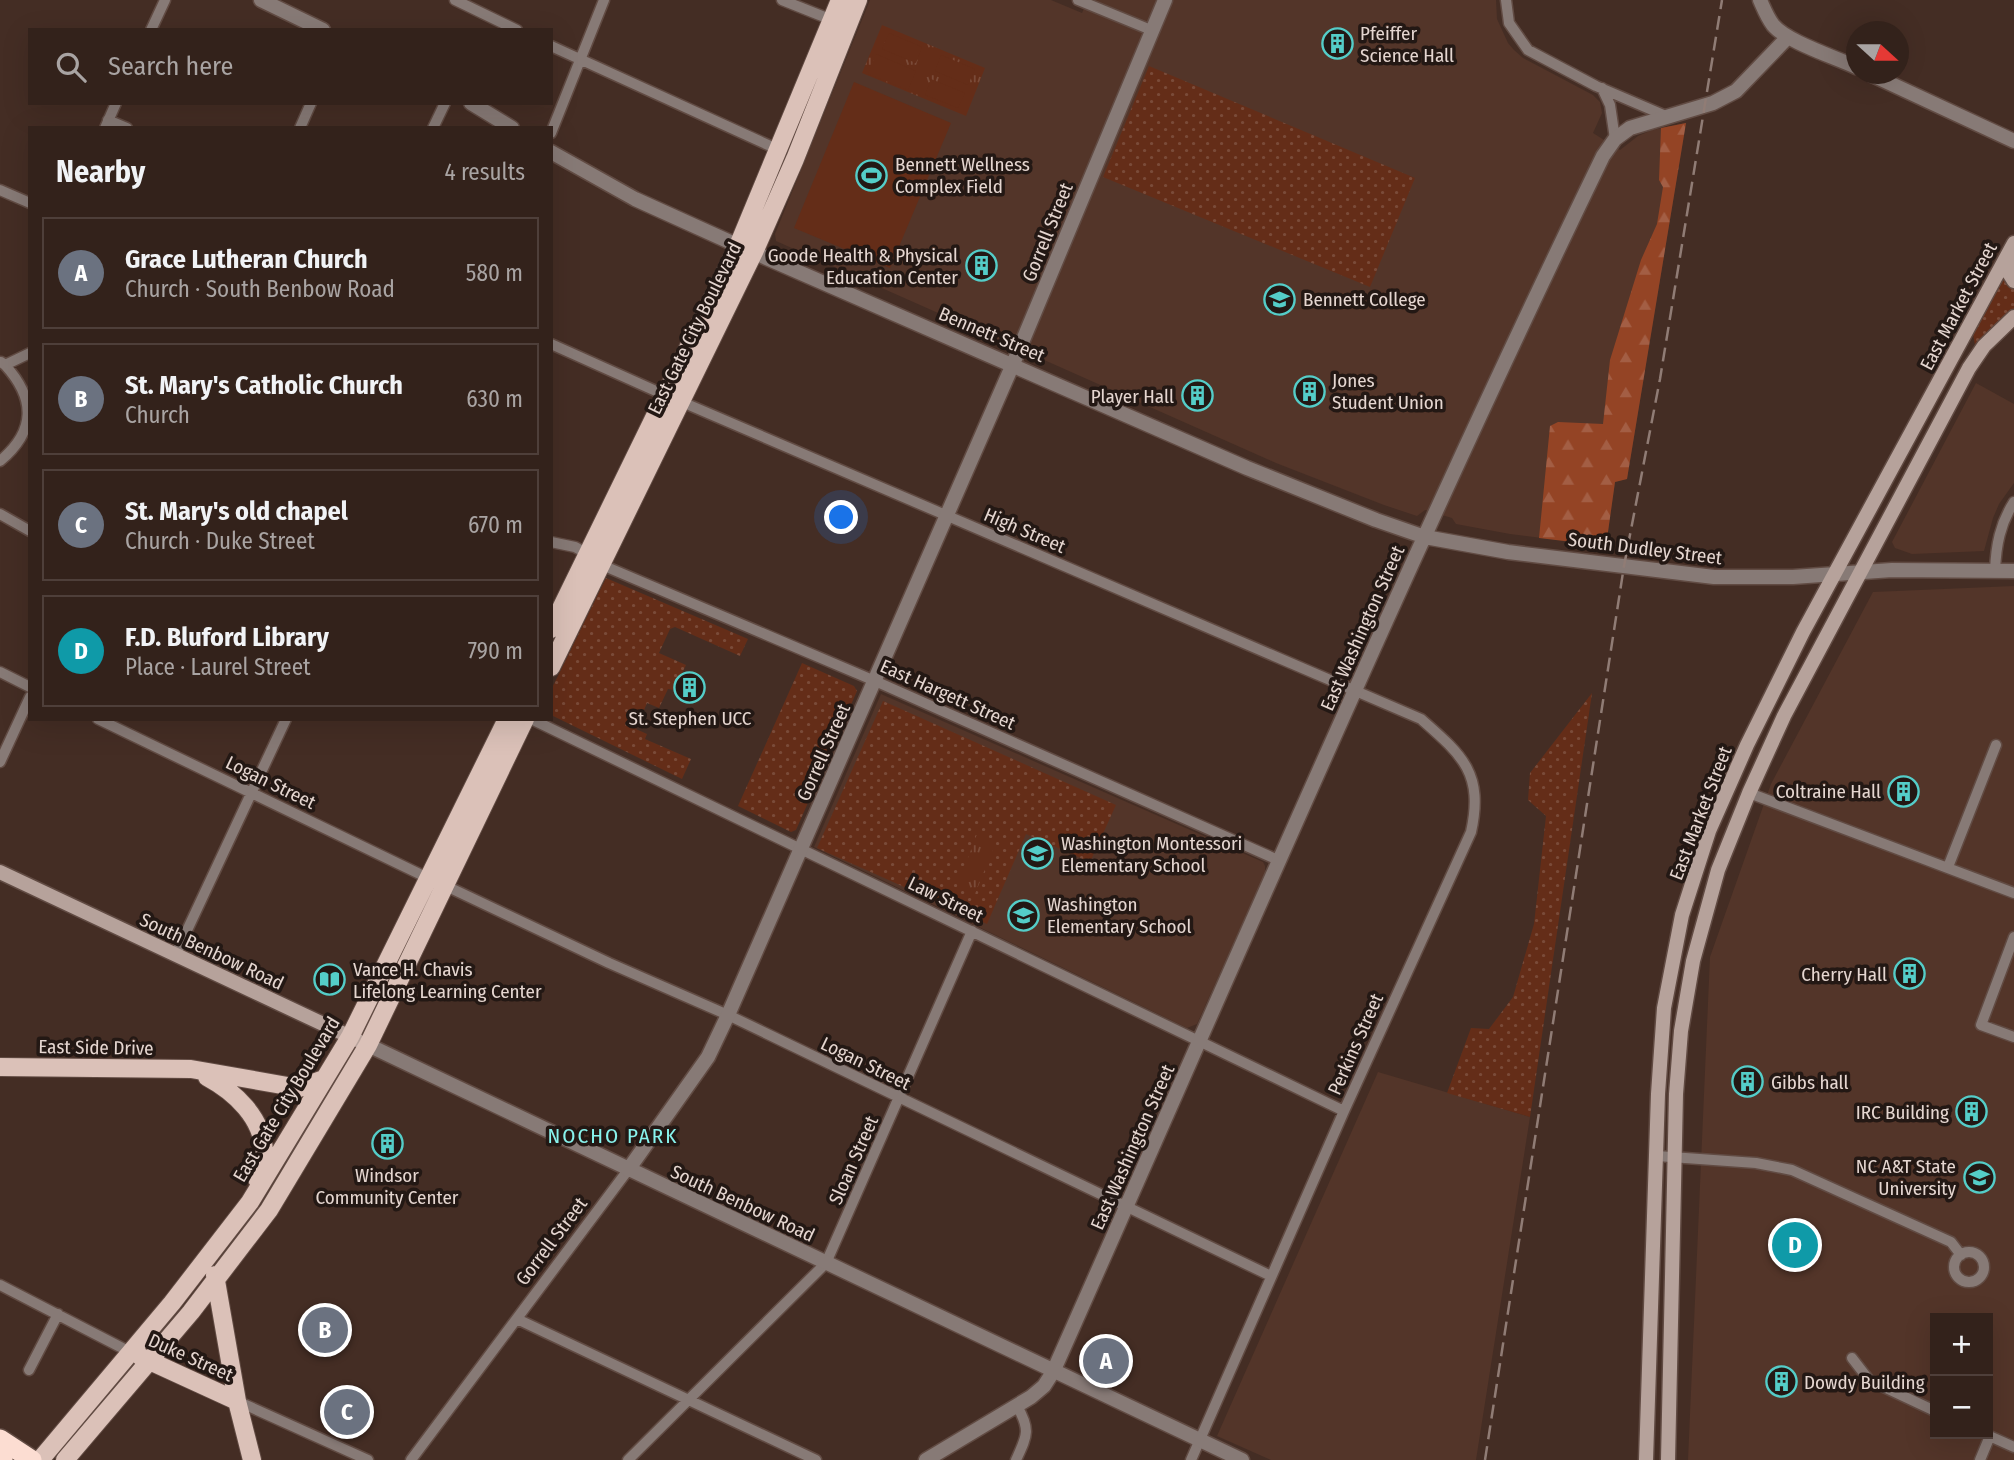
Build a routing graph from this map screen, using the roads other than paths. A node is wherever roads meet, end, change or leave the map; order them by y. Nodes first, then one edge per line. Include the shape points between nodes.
1 (165, 0) edge
2 (261, 0) edge
3 (455, 0) edge
4 (604, 0) edge
5 (782, 0) edge
6 (840, 0) edge
7 (858, 0) edge
8 (1078, 0) edge
9 (1165, 0) edge
10 (1506, 0) edge
11 (1760, 0) edge
12 (832, 20) junction
13 (151, 28) edge
14 (319, 28) edge
15 (513, 28) edge
16 (1152, 30) junction
17 (1788, 37) junction
18 (553, 47) edge
19 (581, 60) junction
20 (1846, 62) edge
21 (1891, 84) edge
22 (1602, 88) junction
23 (115, 105) edge
24 (310, 105) edge
25 (444, 105) edge
26 (474, 105) edge
27 (1666, 116) junction
28 (107, 124) edge
29 (301, 126) edge
30 (434, 126) edge
31 (509, 126) edge
32 (553, 128) edge
33 (1615, 139) junction
34 (2014, 141) edge
35 (777, 149) junction
36 (553, 153) edge
37 (0, 190) edge
38 (28, 202) edge
39 (2014, 243) edge
40 (746, 249) junction
41 (2007, 257) junction
42 (2014, 281) edge
43 (2014, 317) edge
44 (1965, 336) junction
45 (553, 345) edge
46 (28, 354) edge
47 (3, 363) edge
48 (1013, 364) junction
49 (1969, 368) junction
50 (674, 399) junction
51 (28, 414) edge
52 (28, 425) edge
53 (0, 461) edge
54 (2014, 502) edge
55 (0, 513) edge
56 (947, 515) junction
57 (28, 530) edge
58 (1425, 537) junction
59 (553, 542) edge
60 (595, 559) junction
61 (1995, 571) junction
62 (2014, 571) edge
63 (1861, 572) junction
64 (1835, 574) junction
65 (553, 626) edge
66 (553, 662) edge
67 (0, 672) edge
68 (875, 681) junction
69 (28, 686) edge
70 (1355, 692) junction
71 (28, 701) edge
72 (102, 721) edge
73 (285, 721) edge
74 (506, 721) edge
75 (524, 721) edge
76 (535, 721) edge
77 (1996, 745) dead end
78 (0, 762) edge
79 (252, 792) junction
80 (1749, 793) junction
81 (802, 849) junction
82 (1278, 860) junction
83 (1948, 867) junction
84 (0, 872) edge
85 (436, 881) junction
86 (2014, 892) edge
87 (972, 931) junction
88 (2014, 937) edge
89 (175, 956) junction
90 (727, 1016) junction
91 (350, 1037) junction
92 (2014, 1037) edge
93 (1199, 1042) junction
94 (368, 1045) junction
95 (0, 1067) edge
96 (191, 1069) junction
97 (324, 1079) junction
98 (900, 1098) junction
99 (1344, 1111) junction
100 (1657, 1156) junction
101 (1675, 1158) junction
102 (628, 1170) junction
103 (250, 1202) junction
104 (1126, 1207) junction
105 (211, 1253) junction
106 (1961, 1255) dead end
107 (826, 1263) junction
108 (1271, 1276) junction
109 (216, 1280) junction
110 (0, 1285) edge
111 (58, 1314) junction
112 (517, 1320) junction
113 (1650, 1320) junction
114 (132, 1353) junction
115 (1852, 1357) dead end
116 (150, 1362) junction
117 (29, 1370) dead end
118 (1054, 1372) junction
119 (237, 1401) junction
120 (690, 1401) junction
121 (1669, 1403) junction
122 (1017, 1406) junction
123 (1930, 1408) edge
124 (1993, 1438) edge
125 (0, 1439) edge
126 (1986, 1439) edge
127 (1200, 1441) junction
128 (2014, 1447) edge
129 (32, 1458) edge
130 (65, 1460) edge
131 (252, 1460) edge
132 (368, 1460) edge
133 (411, 1460) edge
134 (628, 1460) edge
135 (816, 1460) edge
136 (926, 1460) edge
137 (1016, 1460) edge
138 (1191, 1460) edge
139 (1242, 1460) edge
140 (1646, 1460) edge
141 (1668, 1460) edge
142 (1980, 1460) edge

1 - 13 street
2 - 14 street
3 - 15 street
4 - 19 street
5 - 12 street
6 - 12 main road, East Gate City Boulevard
7 - 40 main road, East Gate City Boulevard via 795,159
8 - 16 street
9 - 16 street, Gorrell Street
10 - 22 street via 1509,23 1528,50
11 - 17 street via 1774,26
12 - 35 main road, East Gate City Boulevard
16 - 48 street, Gorrell Street
17 - 20 street
17 - 27 street via 1736,91 1713,103
18 - 19 street
19 - 32 street
19 - 35 street
21 - 34 street
22 - 27 street
22 - 33 street via 1610,105
23 - 28 street
24 - 29 street
25 - 30 street
26 - 31 street
27 - 33 street via 1630,128
33 - 58 street, East Washington Street via 1555,255
35 - 40 main road, East Gate City Boulevard
36 - 40 street, Bennett Street via 635,199
37 - 38 street
39 - 41 main road, East Market Street
40 - 48 street, Bennett Street
40 - 50 main road, East Gate City Boulevard
41 - 42 main road
41 - 44 main road, East Market Street
43 - 49 main road, East Market Street
44 - 49 main road via 1970,345
44 - 64 main road, East Market Street
45 - 50 street, High Street
46 - 47 street
47 - 51 street via 26,395
48 - 56 street, Gorrell Street
48 - 58 street, Bennett Street via 1247,468
49 - 63 main road, East Market Street
50 - 56 street, High Street
50 - 60 main road, East Gate City Boulevard
52 - 53 street via 20,441
54 - 61 street via 1998,536
55 - 57 street
56 - 68 street, Gorrell Street
56 - 70 street, High Street
58 - 64 street, South Dudley Street via 1714,577
58 - 70 street, East Washington Street
59 - 60 street, East Hargett Street
60 - 65 main road, East Gate City Boulevard
60 - 66 main road, East Gate City Boulevard
60 - 68 street, East Hargett Street
61 - 62 street, South Dudley Street
61 - 63 street, South Dudley Street
63 - 64 street, South Dudley Street
63 - 80 main road, East Market Street via 1788,707
64 - 100 main road, East Market Street via 1747,746 1709,831 1682,915 1664,1008
67 - 69 street
68 - 81 street, Gorrell Street
68 - 82 street, East Hargett Street
70 - 82 street, East Washington Street
70 - 99 street, Perkins Street via 1421,719 1457,751 1475,790 1476,809 1471,832
71 - 78 street
72 - 79 street, Logan Street
73 - 79 street
74 - 85 main road, East Gate City Boulevard
75 - 85 main road, East Gate City Boulevard
76 - 81 street, Law Street
77 - 83 street
79 - 85 street, Logan Street
79 - 89 street
80 - 83 street
80 - 101 main road, East Market Street via 1718,870 1693,961 1681,1031
81 - 87 street, Law Street
81 - 90 street, Gorrell Street
82 - 93 street, East Washington Street
83 - 86 street
84 - 89 main road, South Benbow Road
85 - 90 street, Logan Street
85 - 91 main road, East Gate City Boulevard
85 - 94 main road, East Gate City Boulevard
87 - 93 street, Law Street
87 - 98 street, Sloan Street
88 - 92 street via 1981,1025
89 - 91 main road, South Benbow Road
90 - 98 street, Logan Street
90 - 102 street, Gorrell Street via 708,1057
91 - 94 main road, South Benbow Road
91 - 97 main road, East Gate City Boulevard
93 - 99 street, Law Street
93 - 104 street, East Washington Street
94 - 102 street, South Benbow Road
94 - 109 main road, East Gate City Boulevard via 269,1210
95 - 96 main road, East Side Drive
96 - 97 main road, East Side Drive via 299,1088
96 - 103 main road via 224,1086 258,1127 264,1154
97 - 103 main road, East Gate City Boulevard
98 - 104 street, Logan Street
98 - 107 street, Sloan Street
99 - 108 street, Perkins Street
100 - 101 street
100 - 113 main road, East Market Street
101 - 106 street via 1792,1170 1951,1242
101 - 121 main road, East Market Street
102 - 107 street, South Benbow Road
102 - 112 street, Gorrell Street
103 - 105 main road, East Gate City Boulevard
104 - 108 street, Logan Street
104 - 118 street, East Washington Street
105 - 109 main road
105 - 114 main road, East Gate City Boulevard
107 - 118 street, South Benbow Road
107 - 120 street, Sloan Street
108 - 127 street, Perkins Street
109 - 116 main road, East Gate City Boulevard
109 - 119 main road
110 - 111 street, Duke Street
111 - 114 street, Duke Street
111 - 117 street
112 - 120 street
112 - 133 street, Gorrell Street
113 - 121 main road via 1661,1328
113 - 140 main road, East Market Street
114 - 116 main road, Duke Street
114 - 129 main road, East Gate City Boulevard
115 - 123 street via 1869,1380
116 - 119 main road, Duke Street
116 - 130 main road, East Gate City Boulevard
118 - 122 street via 1044,1386
118 - 127 street, South Benbow Road
119 - 131 main road
119 - 132 street, Duke Street
120 - 134 street, Sloan Street
120 - 135 street
121 - 141 main road, East Market Street
122 - 136 street
122 - 137 street via 1027,1428
124 - 128 street
125 - 129 highway
126 - 142 street
127 - 138 street, Perkins Street
127 - 139 street, South Benbow Road

